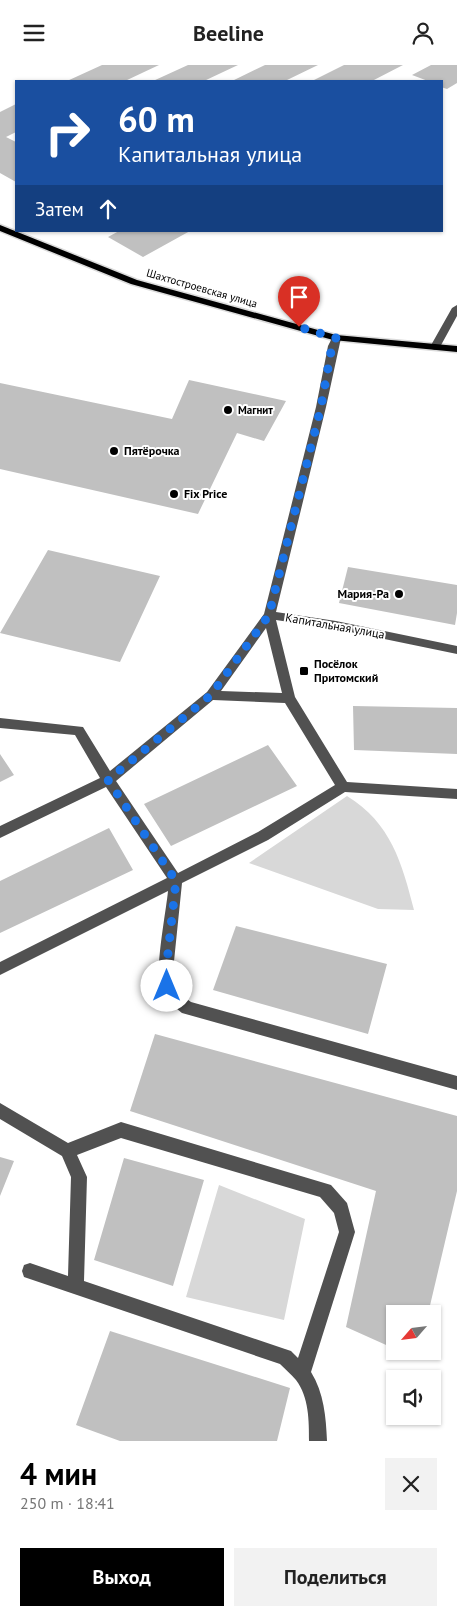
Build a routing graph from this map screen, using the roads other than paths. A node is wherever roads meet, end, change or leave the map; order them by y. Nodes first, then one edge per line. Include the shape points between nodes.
1 (0, 228) edge
2 (457, 308) edge
3 (336, 338) junction
4 (435, 347) junction
5 (457, 349) edge
6 (269, 615) junction
7 (457, 650) edge
8 (211, 695) junction
9 (289, 698) junction
10 (0, 723) edge
11 (108, 780) junction
12 (343, 787) junction
13 (457, 794) edge
14 (0, 832) edge
15 (176, 881) junction
16 (0, 969) edge
17 (457, 1083) edge
18 (0, 1110) edge
19 (67, 1151) junction
20 (30, 1271) dead end
21 (76, 1286) junction
22 (302, 1374) junction
23 (318, 1441) edge

1 - 3 main road, Шахтостроевская улица via 134,282
2 - 4 street
3 - 4 main road, Шахтостроевская улица
3 - 6 street
4 - 5 main road, Шахтостроевская улица
6 - 7 street, Капитальная улица
6 - 8 street
6 - 9 street, Капитальная улица
8 - 9 street
8 - 11 street
9 - 12 street, Капитальная улица
10 - 11 street via 79,730
11 - 14 street
11 - 15 street
12 - 13 street
12 - 15 street via 263,836
15 - 16 street
15 - 17 street via 167,986 176,1000 187,1008
18 - 19 street
19 - 21 street via 79,1177
19 - 22 street via 121,1130 326,1191 341,1209 347,1233
20 - 21 street
21 - 22 street via 285,1357
22 - 23 street via 318,1419

